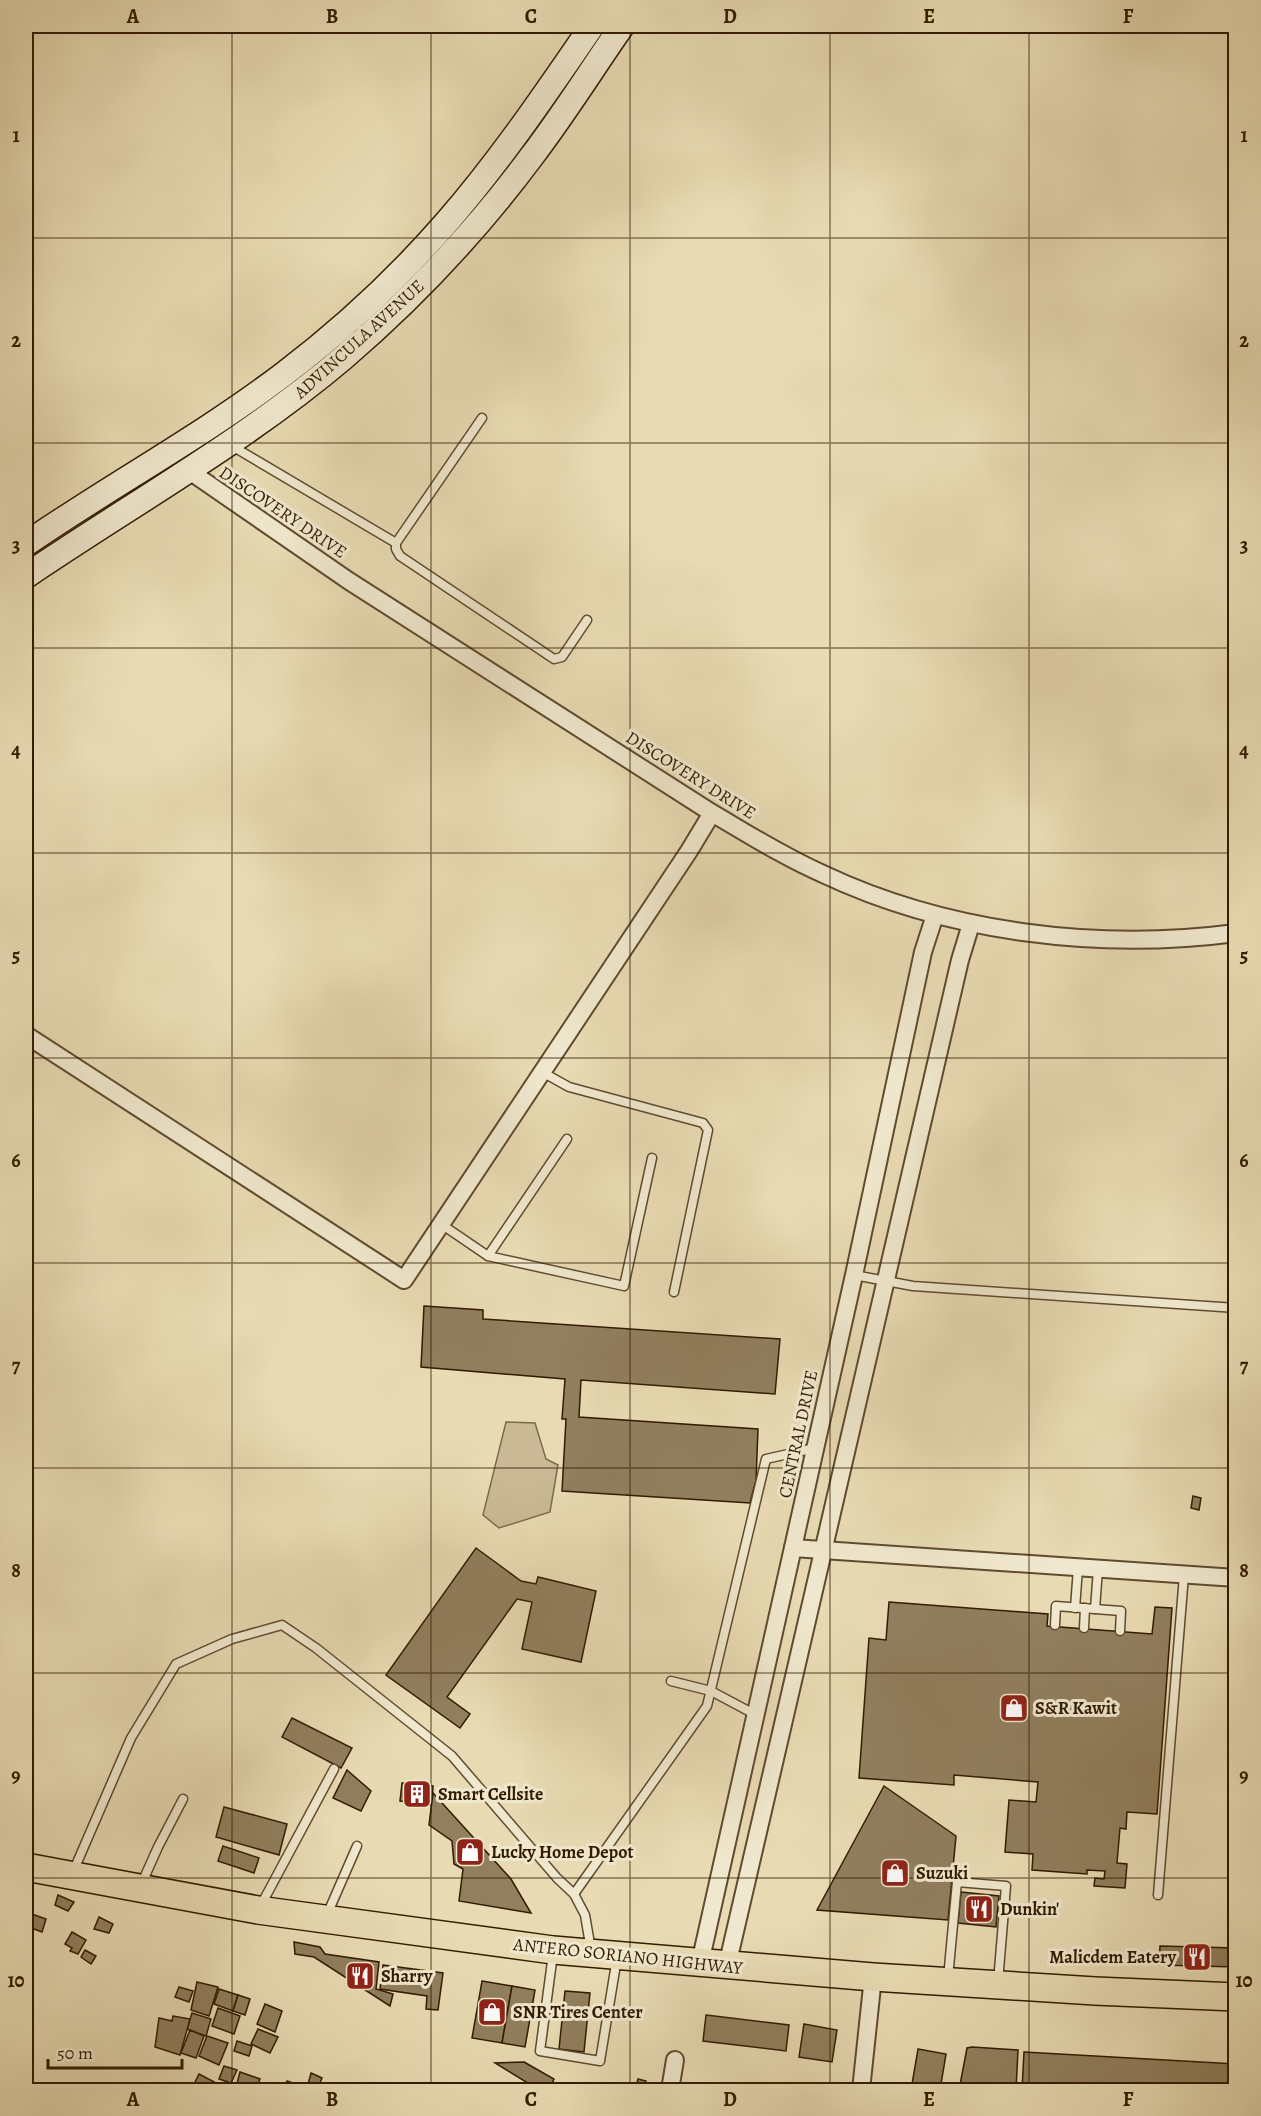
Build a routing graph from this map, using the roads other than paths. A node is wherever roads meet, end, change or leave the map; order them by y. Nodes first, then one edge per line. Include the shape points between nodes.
1 (592, 26) edge
2 (622, 26) edge
3 (482, 418) dead end
4 (229, 444) junction
5 (188, 470) junction
6 (396, 543) junction
7 (26, 544) edge
8 (26, 576) edge
9 (587, 620) dead end
10 (712, 813) junction
11 (935, 915) junction
12 (971, 924) junction
13 (1236, 933) edge
14 (26, 1035) edge
15 (542, 1072) junction
16 (567, 1139) dead end
17 (652, 1158) dead end
18 (441, 1224) junction
19 (488, 1256) junction
20 (854, 1275) junction
21 (887, 1281) junction
22 (674, 1292) dead end
23 (1236, 1308) edge
24 (816, 1448) junction
25 (793, 1548) junction
26 (824, 1551) junction
27 (1078, 1568) junction
28 (1098, 1569) junction
29 (1184, 1575) junction
30 (1236, 1578) edge
31 (1075, 1608) junction
32 (1090, 1608) junction
33 (1055, 1625) dead end
34 (1084, 1628) dead end
35 (1120, 1631) dead end
36 (671, 1681) dead end
37 (711, 1691) junction
38 (756, 1715) junction
39 (334, 1769) dead end
40 (183, 1799) dead end
41 (357, 1846) dead end
42 (26, 1867) edge
43 (72, 1876) junction
44 (140, 1888) junction
45 (574, 1894) junction
46 (1158, 1895) dead end
47 (258, 1910) junction
48 (324, 1920) junction
49 (553, 1950) junction
50 (604, 1955) junction
51 (699, 1963) junction
52 (727, 1966) junction
53 (873, 1977) junction
54 (948, 1982) junction
55 (998, 1985) junction
56 (1236, 1997) edge
57 (675, 2060) dead end
58 (670, 2091) edge
59 (861, 2091) edge

1 - 7 main road, ADVINCULA AVENUE via 470,194 425,246 360,309 301,361 215,424
2 - 4 main road, ADVINCULA AVENUE via 532,156 443,263 343,358
3 - 6 lane
4 - 5 main road, ADVINCULA AVENUE
4 - 6 lane
5 - 8 main road, ADVINCULA AVENUE
5 - 10 street, DISCOVERY DRIVE via 349,581
6 - 9 lane via 400,556 554,659 562,657
10 - 11 street, DISCOVERY DRIVE via 822,874
10 - 15 street
11 - 12 street, DISCOVERY DRIVE
11 - 20 street, CENTRAL DRIVE via 923,952
12 - 13 street, DISCOVERY DRIVE via 1087,938
12 - 21 street
14 - 18 street via 404,1280
15 - 18 street
15 - 22 lane via 569,1087 704,1123 708,1130
16 - 19 lane
17 - 19 lane via 624,1286
18 - 19 lane
20 - 21 lane
20 - 24 street, CENTRAL DRIVE
21 - 23 lane
21 - 26 street
24 - 25 street, CENTRAL DRIVE
24 - 37 lane via 766,1459
25 - 26 street
25 - 38 street, CENTRAL DRIVE
26 - 27 street
26 - 52 street
27 - 28 street
27 - 31 lane
28 - 29 street
28 - 32 lane
29 - 30 street
29 - 46 lane
31 - 32 lane
31 - 33 lane via 1056,1606
32 - 34 lane
32 - 35 lane via 1121,1611
36 - 37 lane
37 - 38 lane
37 - 45 lane via 707,1706
38 - 51 street, CENTRAL DRIVE
39 - 47 lane
40 - 44 lane
41 - 48 lane
42 - 43 main road, ANTERO SORIANO HIGHWAY
43 - 44 main road, ANTERO SORIANO HIGHWAY
43 - 45 lane via 131,1738 176,1664 232,1639 282,1624 452,1756
44 - 47 main road, ANTERO SORIANO HIGHWAY
45 - 50 lane
47 - 48 main road, ANTERO SORIANO HIGHWAY
48 - 49 main road, ANTERO SORIANO HIGHWAY
49 - 50 main road, ANTERO SORIANO HIGHWAY
49 - 50 lane via 540,2051 600,2061
50 - 51 main road, ANTERO SORIANO HIGHWAY
51 - 52 main road, ANTERO SORIANO HIGHWAY
52 - 53 main road, ANTERO SORIANO HIGHWAY
53 - 54 main road, ANTERO SORIANO HIGHWAY
53 - 59 street
54 - 55 main road, ANTERO SORIANO HIGHWAY
54 - 55 lane via 957,1882 1006,1886
55 - 56 main road, ANTERO SORIANO HIGHWAY
57 - 58 street

